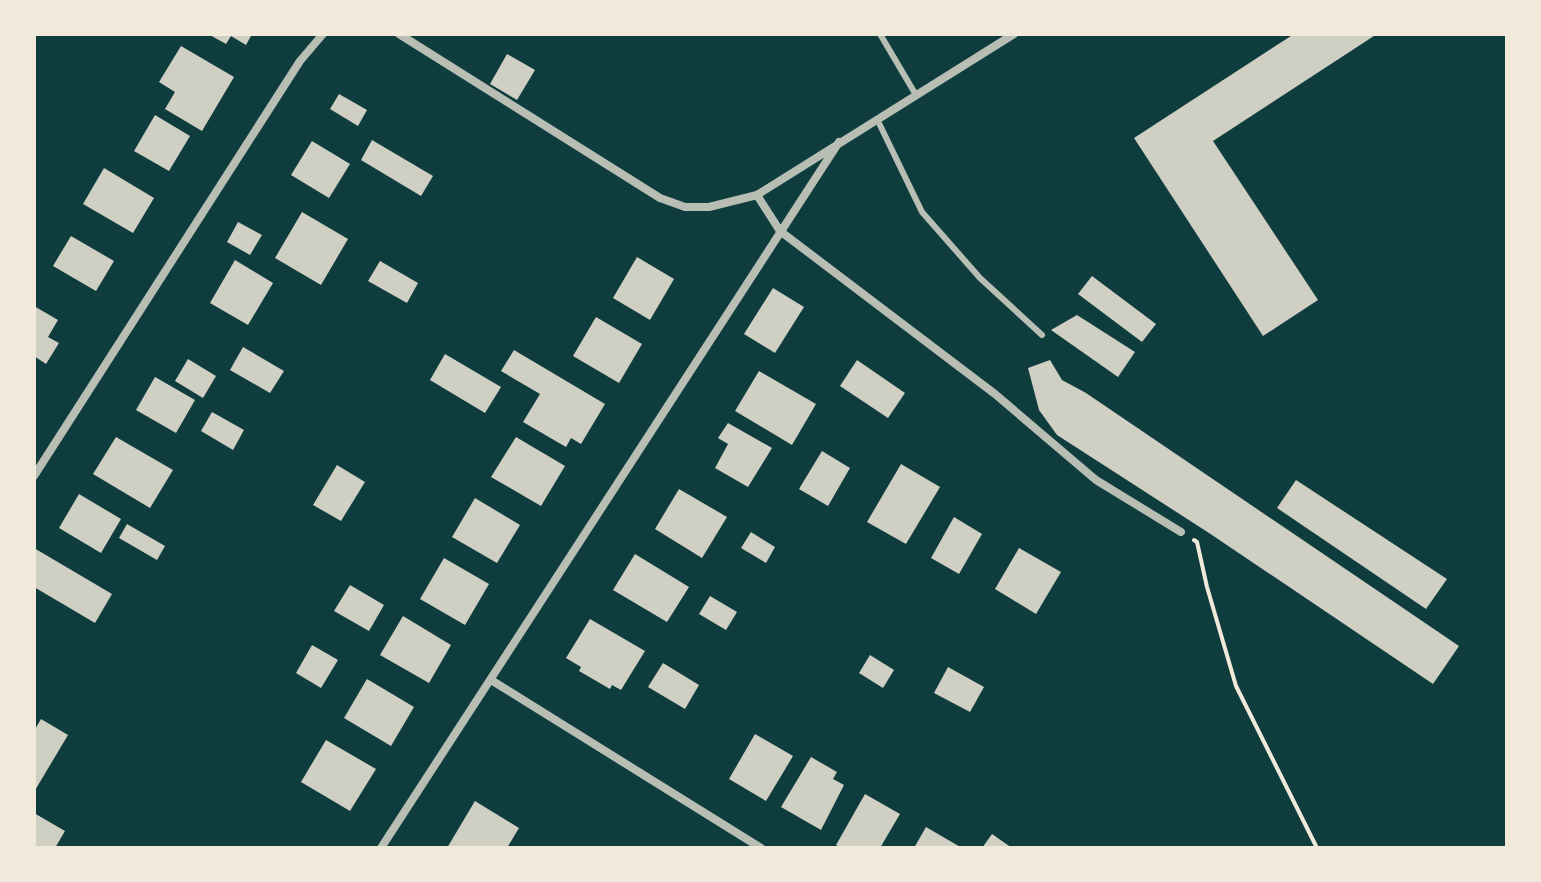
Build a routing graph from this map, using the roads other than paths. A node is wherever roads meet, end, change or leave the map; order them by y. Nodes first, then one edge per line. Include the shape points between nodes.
1 (323, 34) edge
2 (399, 34) edge
3 (880, 34) edge
4 (994, 34) edge
5 (1014, 34) edge
6 (1000, 43) junction
7 (916, 95) junction
8 (877, 119) junction
9 (839, 142) junction
10 (757, 195) junction
11 (780, 231) junction
12 (1042, 335) dead end
13 (34, 476) edge
14 (1181, 532) road end
15 (491, 680) junction
16 (381, 848) edge
17 (761, 848) edge

1 - 13 street via 300,61
2 - 10 street via 660,198 685,207 709,207
3 - 7 lane
4 - 6 lane
5 - 6 street
6 - 7 street
7 - 8 street
8 - 9 street
8 - 12 lane via 922,212 980,278
9 - 10 street
9 - 11 street
10 - 11 street
11 - 14 street via 995,394 1096,480
11 - 15 street
15 - 16 street
15 - 17 street

